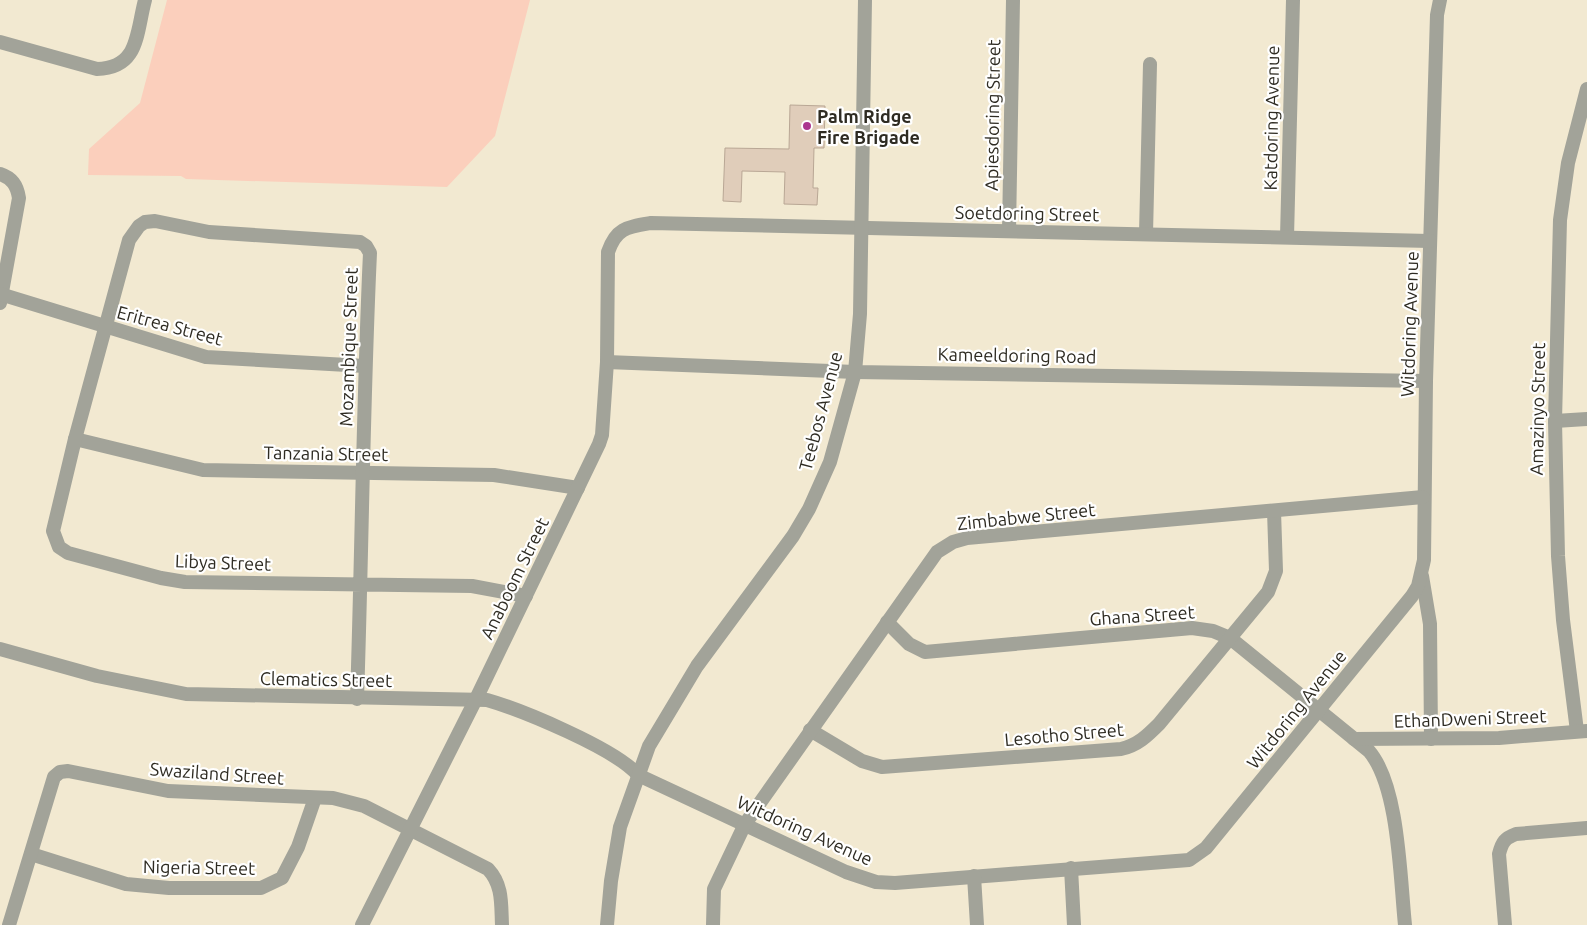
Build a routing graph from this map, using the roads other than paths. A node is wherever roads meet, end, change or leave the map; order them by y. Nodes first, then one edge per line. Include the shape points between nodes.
1 (146, 0) edge
2 (865, 0) edge
3 (1013, 0) edge
4 (1292, 0) edge
5 (1440, 0) edge
6 (0, 42) edge
7 (1150, 64) dead end
8 (1587, 89) edge
9 (0, 174) edge
10 (624, 229) joint
11 (862, 229) junction
12 (1009, 231) junction
13 (1146, 234) junction
14 (1287, 237) junction
15 (1430, 241) junction
16 (1, 298) edge
17 (105, 328) junction
18 (607, 362) junction
19 (365, 366) junction
20 (855, 372) junction
21 (1426, 381) junction
22 (1587, 419) edge
23 (1555, 421) junction
24 (75, 439) junction
25 (363, 471) junction
26 (578, 488) junction
27 (1424, 497) junction
28 (1274, 511) junction
29 (1421, 574) junction
30 (361, 583) junction
31 (526, 596) junction
32 (887, 622) junction
33 (1230, 638) junction
34 (0, 648) edge
35 (357, 699) junction
36 (476, 700) junction
37 (1319, 712) junction
38 (810, 730) junction
39 (1582, 731) edge
40 (1354, 739) junction
41 (1431, 739) junction
42 (638, 775) junction
43 (314, 798) junction
44 (745, 824) junction
45 (1587, 828) edge
46 (409, 830) junction
47 (31, 854) junction
48 (1072, 868) junction
49 (974, 876) junction
50 (9, 925) edge
51 (362, 925) edge
52 (502, 925) edge
53 (608, 925) edge
54 (713, 925) edge
55 (977, 925) edge
56 (1074, 925) edge
57 (1405, 925) edge
58 (1504, 925) edge

1 - 6 street via 131,54 111,69 96,69
2 - 11 street, Teebos Avenue
3 - 12 street, Apiesdoring Street
4 - 14 street, Katdoring Avenue
5 - 15 street, Witdoring Avenue
7 - 13 street
8 - 23 street, Amazinyo Street via 1568,163 1560,220
9 - 16 street via 18,187 19,198
10 - 11 street, Soetdoring Street via 650,223
10 - 18 street, Anaboom Street via 612,240 608,252
11 - 12 street, Soetdoring Street
11 - 20 street, Teebos Avenue
12 - 13 street, Soetdoring Street
13 - 14 street, Soetdoring Street
14 - 15 street, Soetdoring Street
15 - 21 street, Witdoring Avenue
16 - 17 street, Eritrea Street
17 - 19 street, Eritrea Street via 206,357
17 - 19 street, Mozambique Street via 129,240 146,222 218,233 360,242 370,253
17 - 24 street, Libya Street
18 - 20 street, Kameeldoring Road
18 - 26 street, Anaboom Street via 602,435
19 - 25 street, Mozambique Street
20 - 21 street, Kameeldoring Road
20 - 42 street, Teebos Avenue via 830,462 809,510 697,666 649,746
21 - 27 street, Witdoring Avenue
22 - 23 street
23 - 39 street, Amazinyo Street via 1563,620
24 - 25 street, Tanzania Street via 203,470
24 - 30 street, Libya Street via 53,531 59,547 68,553 185,582
25 - 26 street, Tanzania Street via 494,474
25 - 30 street, Mozambique Street
26 - 31 street, Anaboom Street
27 - 28 street, Zimbabwe Street
27 - 29 street, Witdoring Avenue
28 - 32 street, Zimbabwe Street via 967,538 953,542 937,552
28 - 33 street, Lesotho Street via 1274,581
29 - 37 street, Witdoring Avenue via 1412,596
29 - 41 street via 1430,624
30 - 31 street, Libya Street via 472,586
30 - 35 street, Mozambique Street
31 - 36 street, Anaboom Street
32 - 33 street, Ghana Street via 909,644 925,652 1192,628
32 - 38 street, Zimbabwe Street
33 - 37 street, Ghana Street
33 - 38 street, Lesotho Street via 1146,738 1121,749 882,767 862,761
34 - 35 street, Clematics Street via 97,676 169,692
35 - 36 street, Clematics Street
36 - 42 street, Clematics Street via 487,700 514,710 607,751 629,764
36 - 46 street, Anaboom Street
37 - 40 street, Ghana Street
37 - 48 street, Witdoring Avenue via 1197,855 1178,862
38 - 44 street, Zimbabwe Street
39 - 41 street, EthanDweni Street via 1498,738
40 - 41 street, EthanDweni Street
40 - 57 street, Ghana Street via 1376,760 1385,778
42 - 44 street, Witdoring Avenue
42 - 53 street, Teebos Avenue via 620,827
43 - 46 street, Swaziland Street via 333,798 364,806
43 - 47 street, Nigeria Street via 298,847 282,878 261,888 169,888 126,884
43 - 47 street, Swaziland Street via 168,792 60,772 54,777
44 - 49 street, Witdoring Avenue via 846,872 876,882
44 - 54 street, Zimbabwe Street via 714,888
45 - 58 street via 1516,834 1507,838 1499,854
46 - 51 street, Anaboom Street
46 - 52 street, Swaziland Street via 488,869 496,877 500,888
47 - 50 street, Swaziland Street
48 - 49 street, Witdoring Avenue
48 - 56 street
49 - 55 street

